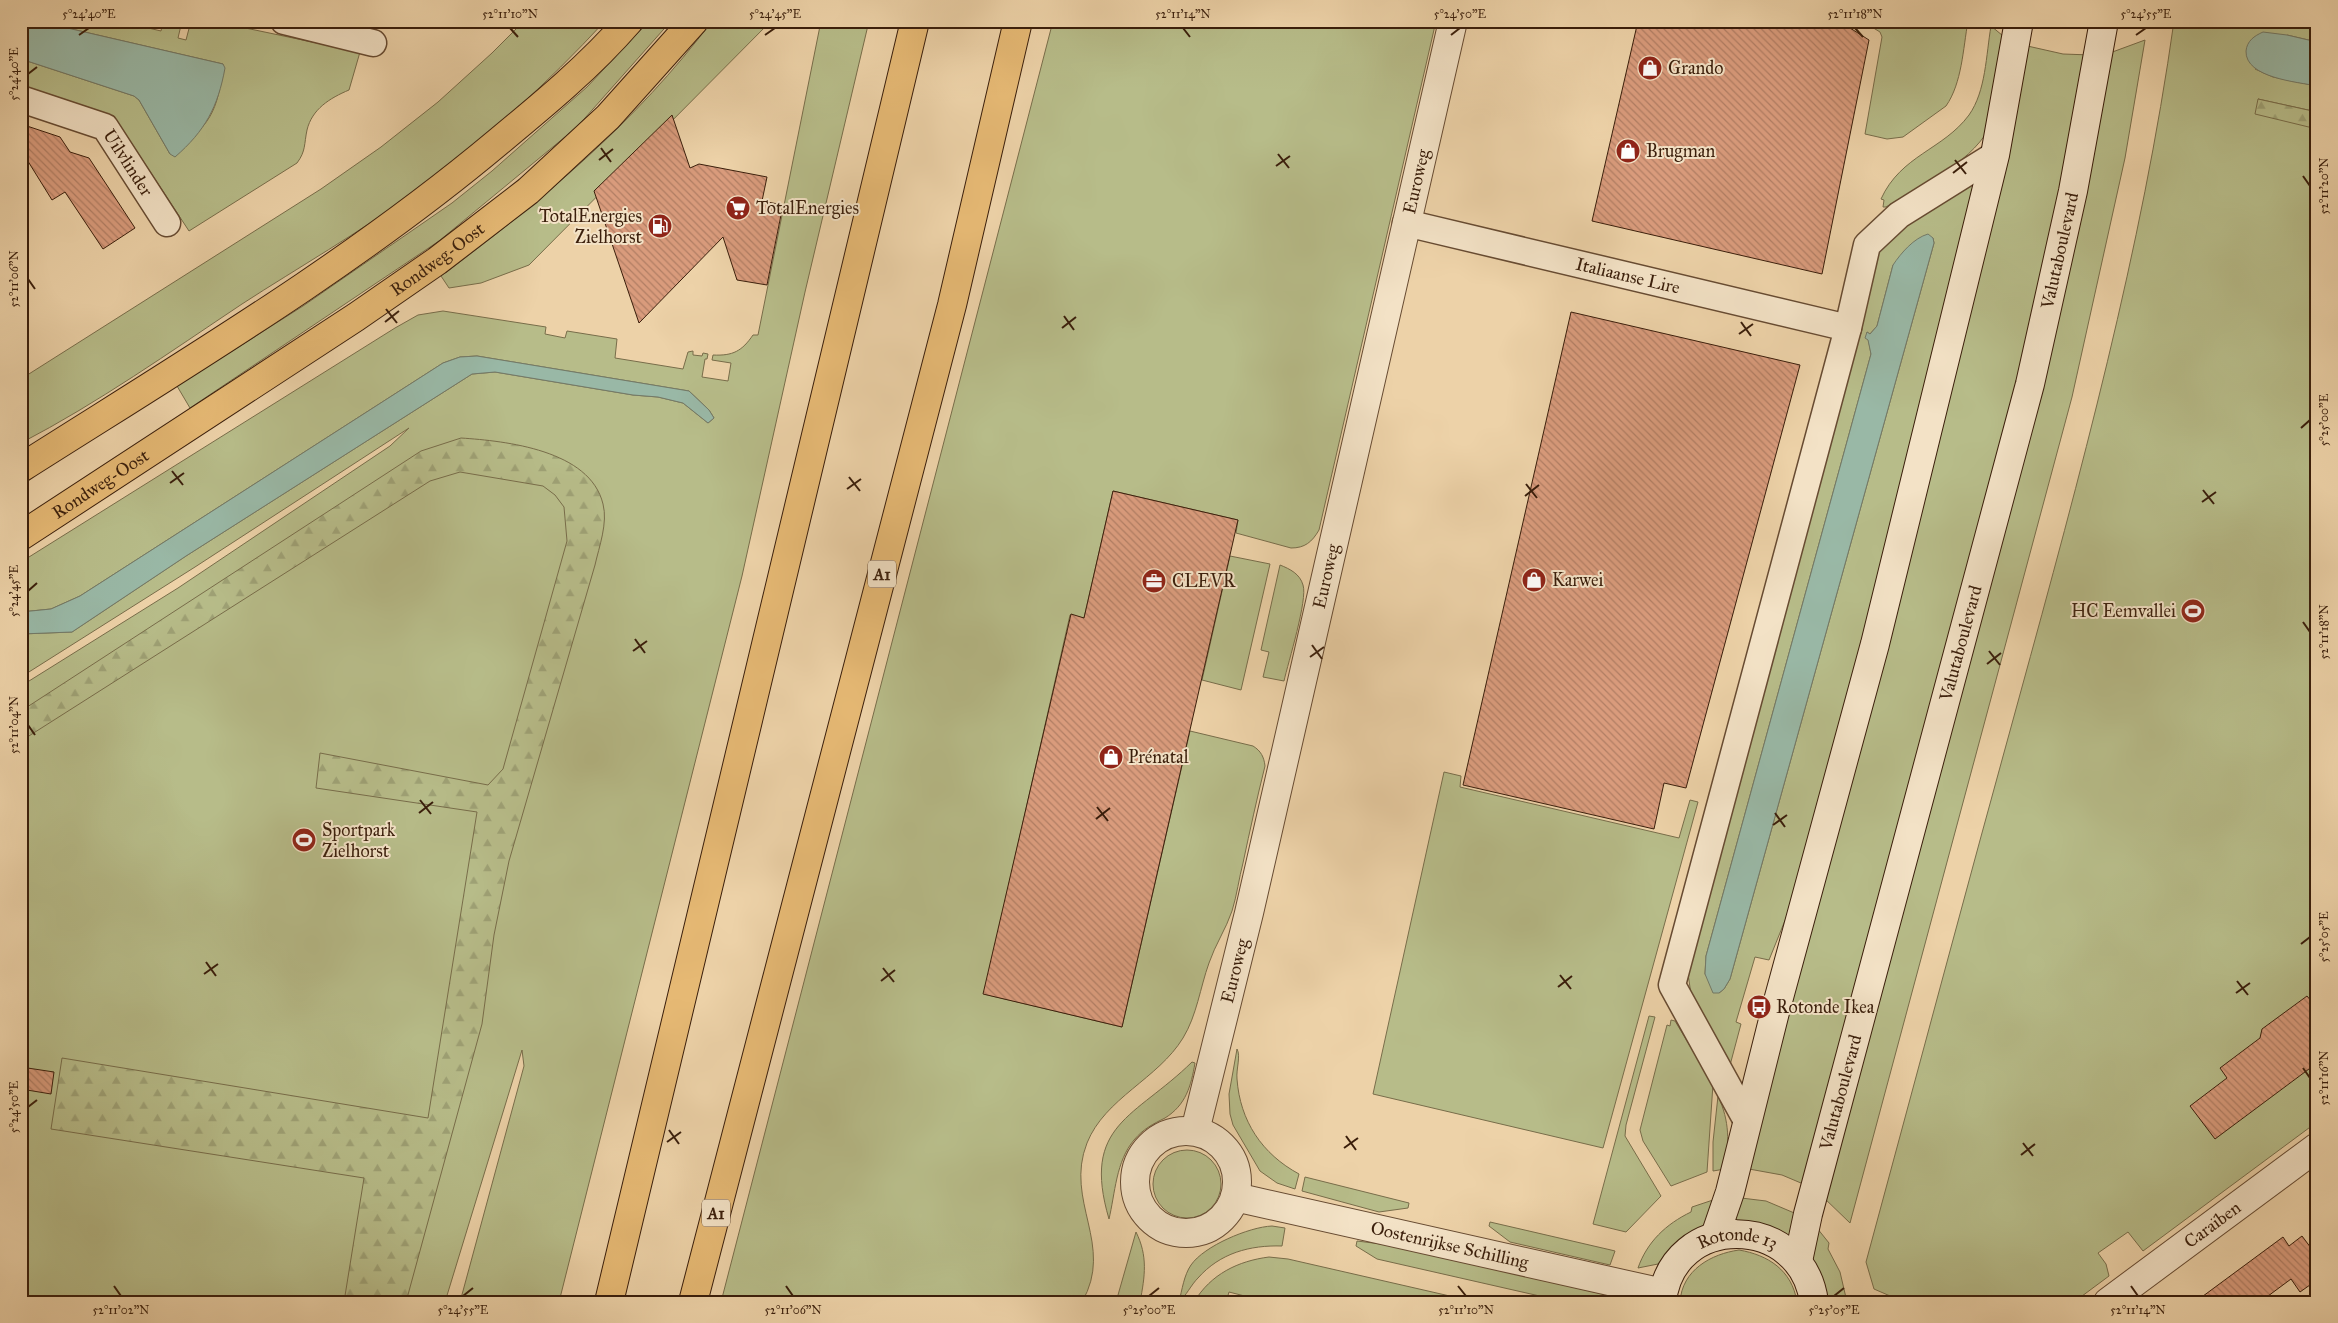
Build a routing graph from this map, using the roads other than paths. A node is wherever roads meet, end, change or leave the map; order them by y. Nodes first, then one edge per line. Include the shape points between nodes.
1 (284, 21) edge
2 (629, 21) edge
3 (694, 21) edge
4 (915, 21) edge
5 (1018, 21) edge
6 (1453, 21) edge
7 (2019, 21) edge
8 (2104, 21) edge
9 (373, 43) dead end
10 (21, 99) edge
11 (1995, 154) junction
12 (167, 223) dead end
13 (1406, 223) junction
14 (1848, 328) junction
15 (21, 468) edge
16 (21, 536) edge
17 (1747, 1121) junction
18 (1195, 1131) junction
19 (2317, 1147) edge
20 (1235, 1197) junction
21 (1715, 1236) junction
22 (1798, 1261) junction
23 (1663, 1297) edge
24 (609, 1302) edge
25 (693, 1302) edge
26 (1814, 1302) edge
27 (2108, 1302) edge

1 - 9 street
2 - 15 main road via 595,58 536,111 448,183 347,257
3 - 16 main road, Rondweg-Oost via 608,117 520,197 437,261
4 - 24 main road
5 - 25 main road, A1 via 952,305
6 - 13 main road, Euroweg
7 - 11 main road
8 - 22 main road, Valutaboulevard via 2073,191 2030,384
10 - 12 street, Uilvlinder via 105,127
11 - 14 street via 1898,215 1867,245
11 - 17 main road via 1874,644
13 - 14 street, Italiaanse Lire
13 - 18 main road, Euroweg via 1249,913
14 - 17 street via 1672,986
17 - 21 main road via 1730,1192
18 - 20 main road via 1221,1144 1230,1155 1238,1182
18 - 20 main road via 1168,1133 1156,1139 1143,1154 1135,1173 1134,1186 1143,1211 1163,1228 1186,1234 1211,1228 1222,1219
19 - 27 main road, Caraïben
20 - 23 main road, Oostenrijkse Schilling
21 - 22 main road, Rotonde 13 via 1739,1233 1759,1236 1777,1243
21 - 23 main road, Rotonde 13 via 1683,1256 1670,1273
22 - 26 main road, Rotonde 13 via 1813,1290

